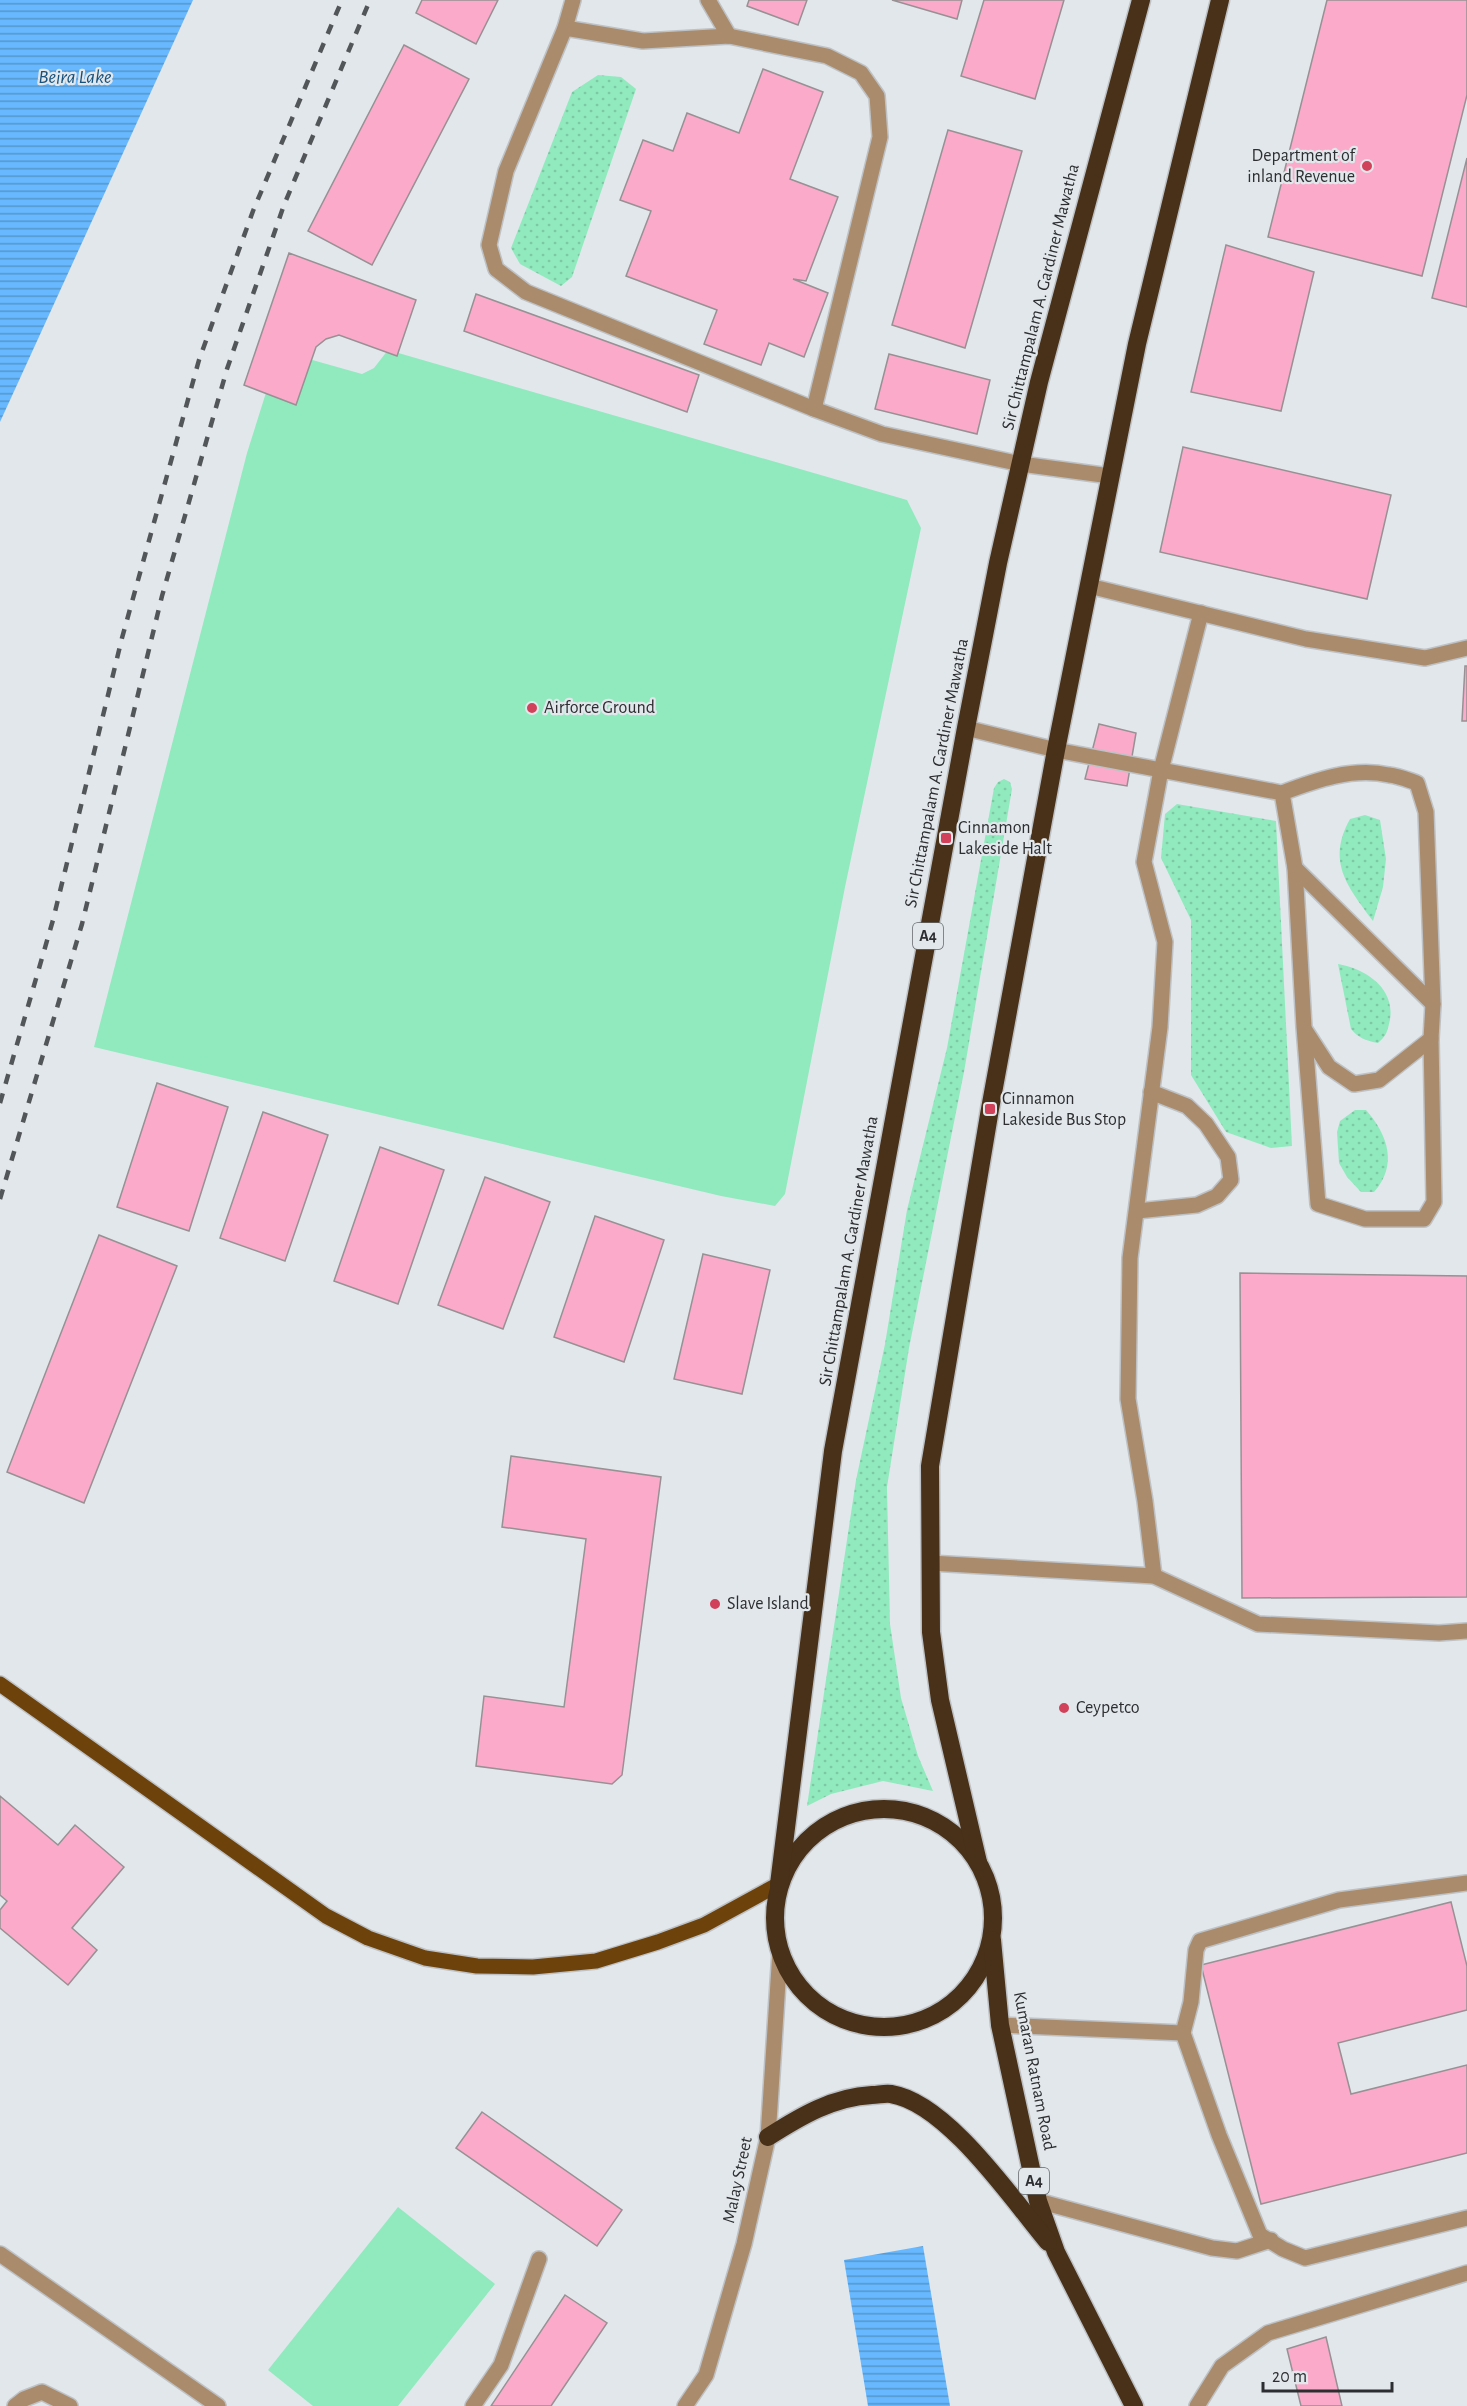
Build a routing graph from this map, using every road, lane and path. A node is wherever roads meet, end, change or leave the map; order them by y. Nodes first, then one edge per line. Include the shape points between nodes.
1 (573, 0) edge
2 (708, 0) edge
3 (1141, 0) edge
4 (1220, 0) edge
5 (565, 28) junction
6 (729, 36) junction
7 (814, 409) junction
8 (1021, 464) junction
9 (1110, 476) junction
10 (1089, 586) junction
11 (1201, 613) junction
12 (1467, 648) edge
13 (966, 728) junction
14 (1056, 750) junction
15 (1161, 770) junction
16 (1282, 792) junction
17 (1295, 868) junction
18 (1433, 1004) junction
19 (1304, 1027) junction
20 (1431, 1039) junction
21 (1151, 1092) junction
22 (1137, 1211) junction
23 (930, 1563) junction
24 (1154, 1576) junction
25 (1467, 1631) edge
26 (0, 1684) edge
27 (978, 1862) junction
28 (1467, 1883) edge
29 (779, 1884) junction
30 (992, 1938) junction
31 (780, 1951) junction
32 (1000, 2025) junction
33 (1183, 2033) junction
34 (768, 2137) junction
35 (1038, 2201) junction
36 (1467, 2218) edge
37 (1271, 2240) junction
38 (1056, 2252) junction
39 (0, 2254) edge
40 (539, 2259) dead end
41 (1467, 2273) edge
42 (15, 2406) edge
43 (70, 2406) edge
44 (218, 2406) edge
45 (473, 2406) edge
46 (685, 2406) edge
47 (1134, 2406) edge
48 (1197, 2406) edge

1 - 5 street
2 - 6 street
3 - 8 highway, Sir Chittampalam A. Gardiner Mawatha / A4 via 1039,382
4 - 9 highway via 1137,344
5 - 6 street via 643,41
5 - 7 street via 507,171 489,244 496,268 526,292
6 - 7 street via 827,56 861,73 877,96 880,137
7 - 8 street via 882,434
8 - 9 street
8 - 13 highway, Sir Chittampalam A. Gardiner Mawatha / A4
9 - 10 highway
10 - 11 street
10 - 14 highway
11 - 12 street via 1306,639 1425,658
11 - 15 street
13 - 14 street
13 - 29 highway, Sir Chittampalam A. Gardiner Mawatha / A4 via 833,1451
14 - 15 street
14 - 23 highway via 930,1466
15 - 16 street
15 - 21 street via 1144,862 1165,942
16 - 17 street
16 - 18 street via 1351,773 1388,774 1417,783 1426,812
17 - 18 street
17 - 19 street
18 - 20 street
19 - 20 street via 1329,1067 1354,1084 1380,1080
19 - 20 street via 1318,1204 1365,1218 1424,1219 1434,1203
21 - 22 street
21 - 22 street via 1187,1106 1206,1124 1228,1157 1231,1180 1217,1196 1197,1205
22 - 24 street via 1130,1258 1128,1399
23 - 24 street
23 - 27 highway via 931,1632 940,1700
24 - 25 street via 1258,1624
26 - 29 main road via 326,1916 368,1938 425,1958 477,1966 533,1968 596,1961 704,1925
27 - 29 highway via 952,1832 924,1816 906,1810 861,1810 821,1827 798,1849
27 - 30 highway via 993,1901
28 - 33 street via 1339,1900 1200,1941
29 - 31 highway, Sir Chittampalam A. Gardiner Mawatha via 774,1913
30 - 31 highway, Sir Chittampalam A. Gardiner Mawatha via 973,1983 954,2002 931,2017 906,2026 879,2028 844,2020 810,1999 792,1978
30 - 32 highway, Kumaran Ratnam Road / A4
31 - 34 street, Malay Street
32 - 33 street
32 - 35 highway, Kumaran Ratnam Road / A4
33 - 37 street via 1253,2220 1260,2235
34 - 38 highway via 806,2113 851,2096 890,2094 920,2104 950,2128
34 - 46 street, Malay Street via 744,2244 706,2374
35 - 37 street via 1212,2248 1237,2251
35 - 38 highway, Kumaran Ratnam Road / A4
36 - 37 street via 1305,2258
38 - 47 highway, Kumaran Ratnam Road / A4
39 - 44 street
40 - 45 street via 501,2365
41 - 48 street via 1268,2333 1222,2366
42 - 43 street via 42,2392

